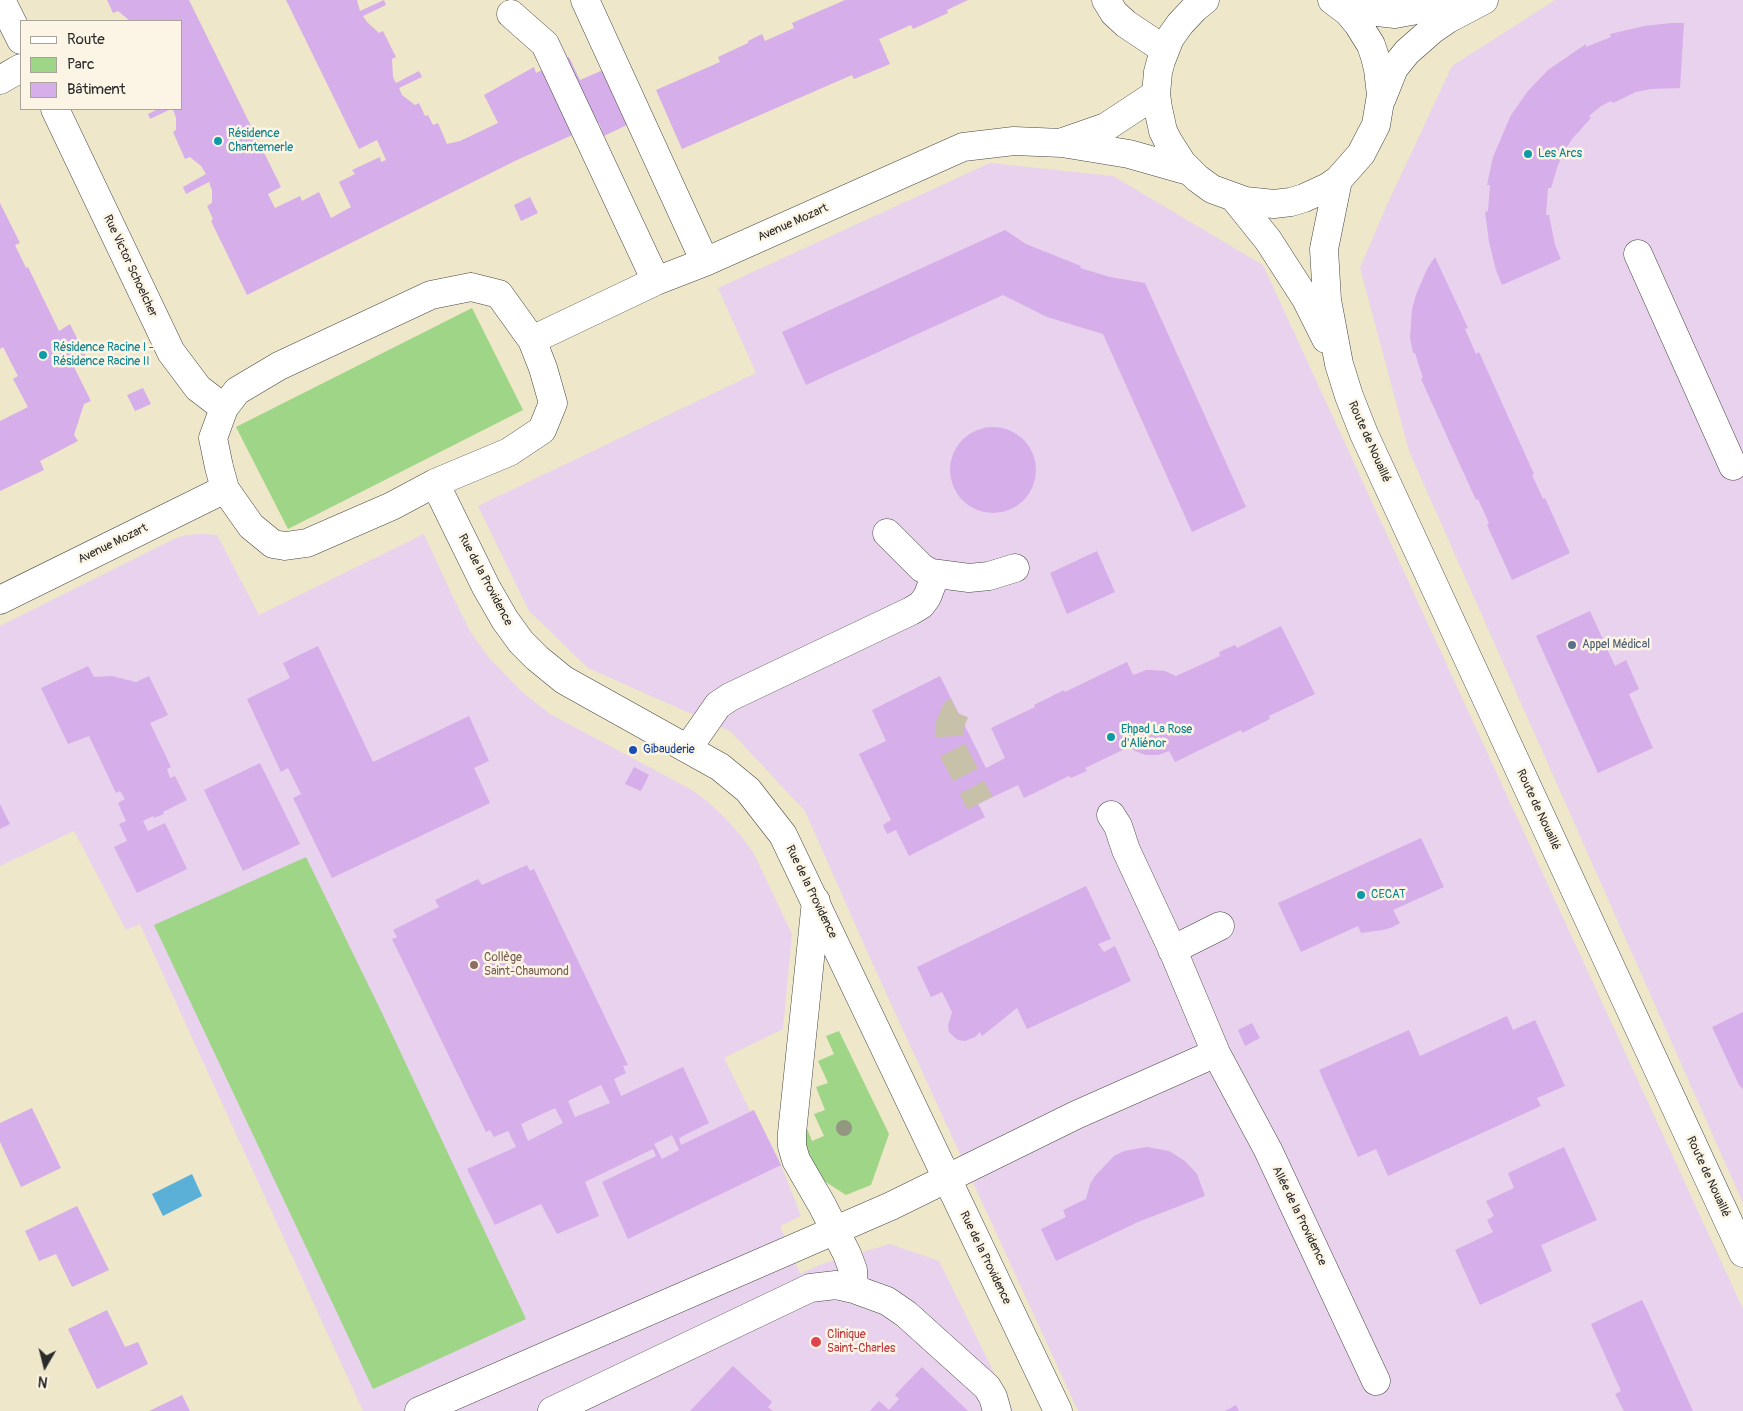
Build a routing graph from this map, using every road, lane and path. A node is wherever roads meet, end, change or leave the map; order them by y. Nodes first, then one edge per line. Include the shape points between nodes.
1 (585, 0) edge
2 (1106, 0) edge
3 (1332, 0) edge
4 (1338, 0) edge
5 (1447, 0) edge
6 (1484, 0) edge
7 (1202, 1) edge
8 (0, 2) edge
9 (512, 14) dead end
10 (20, 38) edge
11 (1165, 50) junction
12 (20, 69) edge
13 (0, 80) edge
14 (1156, 94) junction
15 (1380, 106) junction
16 (55, 110) edge
17 (1062, 143) junction
18 (1189, 171) junction
19 (1338, 180) junction
20 (1235, 199) junction
21 (1638, 254) dead end
22 (705, 262) junction
23 (656, 281) junction
24 (532, 340) junction
25 (1339, 364) junction
26 (224, 408) junction
27 (1733, 466) dead end
28 (435, 483) junction
29 (226, 489) junction
30 (887, 533) dead end
31 (1015, 568) dead end
32 (936, 574) junction
33 (0, 600) edge
34 (688, 748) junction
35 (1111, 815) dead end
36 (816, 901) junction
37 (1220, 926) dead end
38 (1172, 950) junction
39 (1216, 1054) junction
40 (947, 1178) junction
41 (835, 1230) junction
42 (1741, 1243) edge
43 (854, 1289) junction
44 (1376, 1381) dead end
45 (419, 1411) edge
46 (552, 1411) edge
47 (997, 1411) edge
48 (1058, 1411) edge

1 - 22 street
2 - 11 street via 1126,24
3 - 15 street via 1348,12 1371,46 1378,69
4 - 5 street via 1369,11 1395,14
6 - 15 street via 1448,19 1407,52 1391,74
7 - 11 street via 1180,24
8 - 10 street
9 - 23 street via 545,44
11 - 14 street
12 - 13 street
14 - 17 street, Avenue Mozart via 1106,127
14 - 18 street via 1168,141
15 - 19 street via 1376,126 1367,145 1354,165
16 - 26 street, Rue Victor Schoelcher via 171,352 198,388
17 - 18 street, Avenue Mozart via 1129,154
17 - 22 street, Avenue Mozart via 1014,141 963,147
18 - 20 street via 1212,189
19 - 20 street via 1291,202 1256,203
19 - 25 street, Route de Nouaillé via 1324,249 1328,300
20 - 25 street, Route de Nouaillé via 1268,240 1306,299
21 - 27 street
22 - 23 street, Avenue Mozart
23 - 24 street, Avenue Mozart
24 - 26 street via 499,294 471,287 432,295 280,366 237,391
24 - 28 street via 553,403 542,430 509,452
25 - 42 street, Route de Nouaillé via 1368,443
26 - 29 street via 213,438
28 - 29 street via 392,506 307,543 284,546 274,544 251,526
28 - 34 street, Rue de la Providence via 505,620 537,658 564,680
29 - 33 street, Avenue Mozart
30 - 32 street via 922,568
31 - 32 street via 976,578
32 - 34 street via 927,597 912,611 718,705
34 - 36 street, Rue de la Providence via 720,767 748,790 783,835
35 - 38 street, Allée de la Providence
36 - 40 street, Rue de la Providence
36 - 41 street via 792,1146 796,1160
37 - 38 street
38 - 39 street, Allée de la Providence
39 - 40 street via 1076,1115
39 - 44 street, Allée de la Providence via 1268,1150
40 - 41 street
40 - 48 street, Rue de la Providence
41 - 43 street via 853,1270
41 - 45 street
43 - 46 street via 836,1285 810,1288
43 - 47 street via 887,1301 906,1314 987,1387

